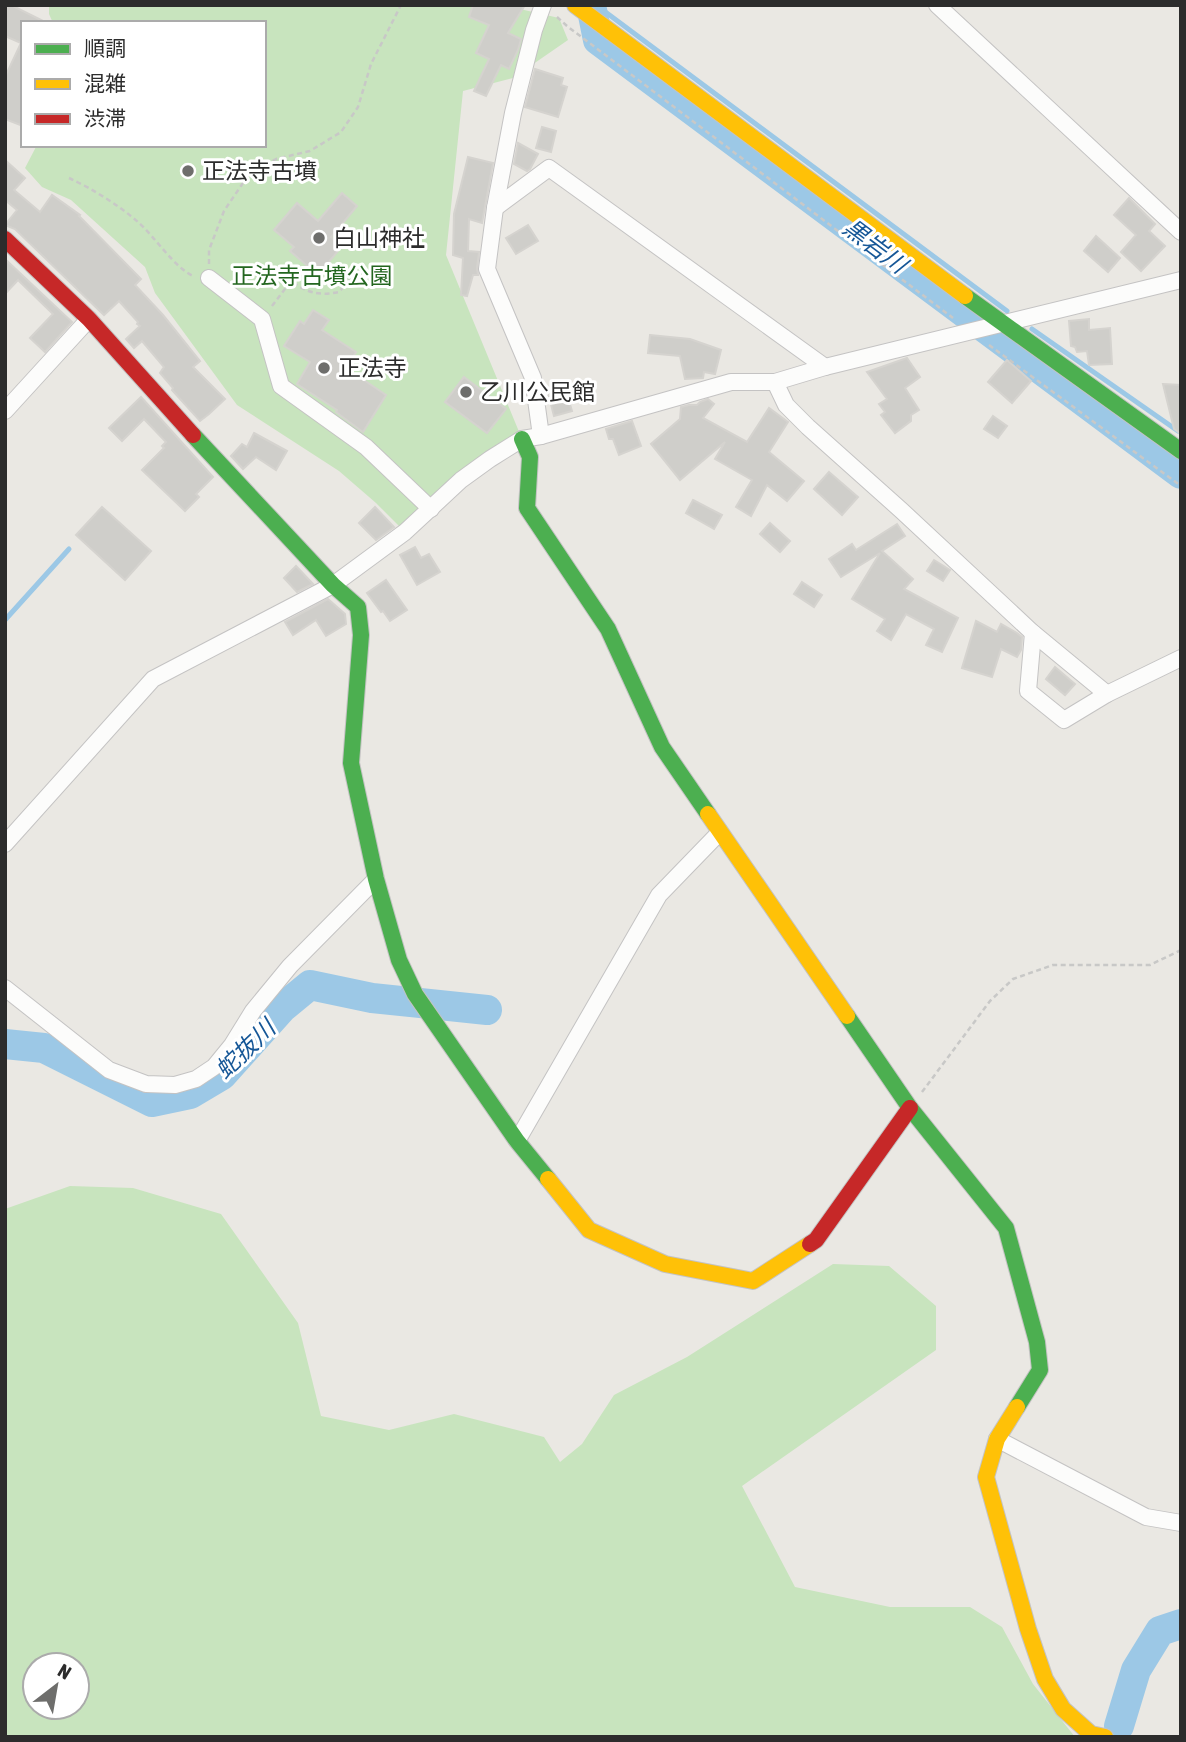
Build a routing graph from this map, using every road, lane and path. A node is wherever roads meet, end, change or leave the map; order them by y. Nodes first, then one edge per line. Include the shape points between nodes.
1 (401, 5) edge
2 (575, 5) edge
3 (937, 5) edge
4 (547, 9) edge
5 (69, 178) dead end
6 (495, 208) junction
7 (1181, 232) edge
8 (5, 239) edge
9 (357, 271) dead end
10 (209, 278) junction
11 (1181, 280) edge
12 (89, 319) junction
13 (262, 319) junction
14 (1000, 323) junction
15 (972, 330) junction
16 (825, 367) junction
17 (775, 382) junction
18 (5, 411) edge
19 (541, 436) junction
20 (522, 439) junction
21 (1181, 451) edge
22 (1181, 486) edge
23 (431, 509) junction
24 (333, 585) junction
25 (1033, 633) junction
26 (1181, 657) edge
27 (1107, 694) junction
28 (720, 832) junction
29 (5, 844) edge
30 (376, 879) junction
31 (1181, 950) edge
32 (5, 988) edge
33 (909, 1108) junction
34 (517, 1141) junction
35 (997, 1439) junction
36 (1181, 1523) edge
37 (1105, 1737) edge

1 - 10 path via 371,64 359,107 341,132 310,150 276,159 249,174 224,211 209,250
2 - 14 street
3 - 7 street
4 - 6 street via 534,30
4 - 15 path
5 - 10 path via 137,221 190,275
6 - 16 street via 549,168
6 - 19 street via 487,269 533,378
8 - 12 street
9 - 13 path via 339,292 322,295 291,281
10 - 13 street
11 - 14 street
12 - 18 street
12 - 24 street
13 - 23 street via 281,386 366,447
14 - 15 street
14 - 21 street
15 - 16 street
15 - 22 path
16 - 17 street
17 - 19 street via 731,382
17 - 25 street via 786,405 808,428
19 - 20 street
20 - 23 street via 461,480
20 - 28 street via 530,457 527,508 608,629 662,747
23 - 24 street
24 - 29 street via 153,679
24 - 30 street via 358,607 362,635 352,763
25 - 27 street
25 - 27 street via 1028,691 1064,720
26 - 27 street
28 - 33 street
28 - 34 street via 659,895
30 - 32 street via 290,966 214,1067 176,1085 146,1084 108,1070
30 - 34 street via 399,960 415,994
31 - 33 path via 1150,965 1053,965 1013,979 990,1001
33 - 34 street via 816,1240 753,1281 665,1264 589,1230
33 - 35 street via 1006,1228 1037,1342 1040,1370
35 - 36 street via 1146,1517
35 - 37 street via 986,1477 1045,1679 1063,1709 1091,1734

